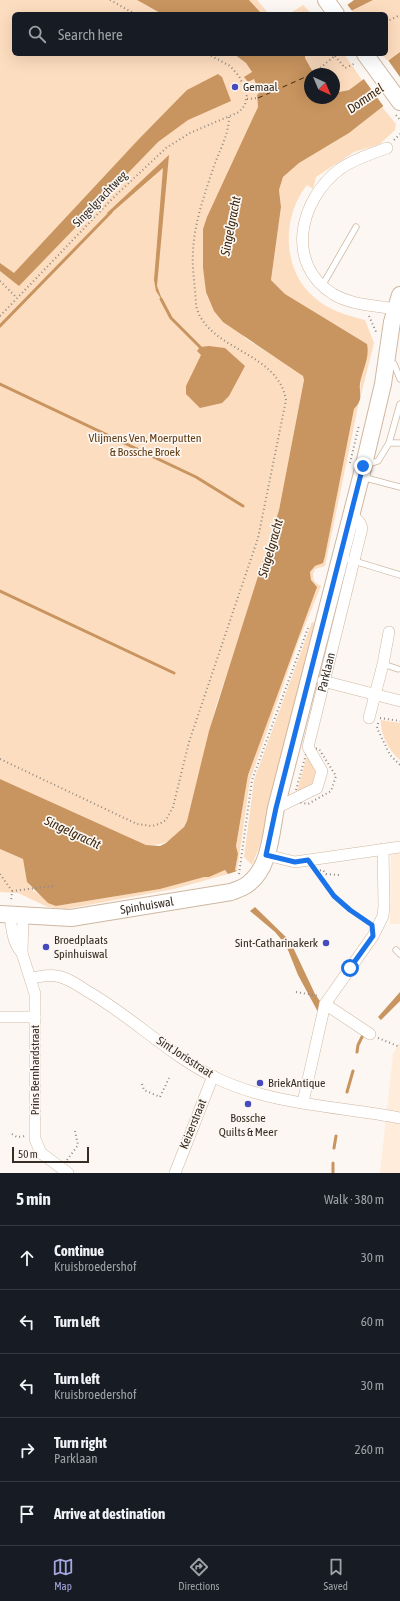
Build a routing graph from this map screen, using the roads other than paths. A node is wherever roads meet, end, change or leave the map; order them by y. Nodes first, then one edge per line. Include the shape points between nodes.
1 (326, 0) edge
2 (335, 12) edge
3 (361, 58) edge
4 (398, 100) edge
5 (387, 148) dead end
6 (356, 227) dead end
7 (322, 286) junction
8 (398, 304) edge
9 (400, 339) edge
10 (394, 364) junction
11 (400, 379) edge
12 (383, 384) junction
13 (400, 404) edge
14 (389, 442) junction
15 (400, 443) edge
16 (362, 472) junction
17 (400, 487) edge
18 (347, 559) junction
19 (400, 575) edge
20 (388, 632) dead end
21 (383, 664) junction
22 (398, 669) dead end
23 (323, 681) junction
24 (375, 695) junction
25 (400, 701) edge
26 (374, 719) road end
27 (276, 808) junction
28 (400, 847) edge
29 (383, 849) junction
30 (266, 855) junction
31 (11, 911) edge
32 (30, 978) junction
33 (324, 1000) junction
34 (0, 1017) edge
35 (35, 1018) junction
36 (370, 1034) road end
37 (213, 1076) junction
38 (303, 1102) junction
39 (400, 1118) edge
40 (65, 1171) edge
41 (174, 1173) edge

1 - 2 main road
3 - 4 main road
5 - 7 street via 341,169 320,189 311,202 302,230 304,256 313,277
6 - 7 lane
7 - 8 street via 343,299 363,305
8 - 12 main road via 392,322
9 - 10 main road
10 - 11 lane
10 - 12 main road
12 - 16 main road, Parklaan
13 - 14 lane
14 - 15 lane
14 - 16 lane via 378,461
16 - 17 lane
16 - 18 main road, Parklaan via 351,513
18 - 19 lane
18 - 23 street, Parklaan
18 - 27 main road, Parklaan
20 - 21 street
21 - 22 lane
21 - 24 street
23 - 24 street
23 - 27 street, Parklaan via 308,747 322,771 316,788
24 - 25 street
24 - 26 street
27 - 30 main road, Parklaan
28 - 29 street
29 - 30 street via 295,862
29 - 33 street via 384,906 375,938
30 - 31 main road, Spinhuiswal via 260,872 254,879 231,892 90,916 57,919
31 - 32 street, Prins Bernhardstraat via 13,938 16,947 22,952
32 - 35 street, Prins Bernhardstraat via 35,994
32 - 37 street, Sint Jorisstraat via 49,976 67,979 108,1003 180,1057
33 - 36 street
33 - 38 street
34 - 35 street
35 - 40 street, Prins Bernhardstraat via 35,1142 41,1153
37 - 38 street, Sint Jorisstraat via 248,1091
37 - 41 street, Keizerstraat
38 - 39 street, Sint Jorisstraat

